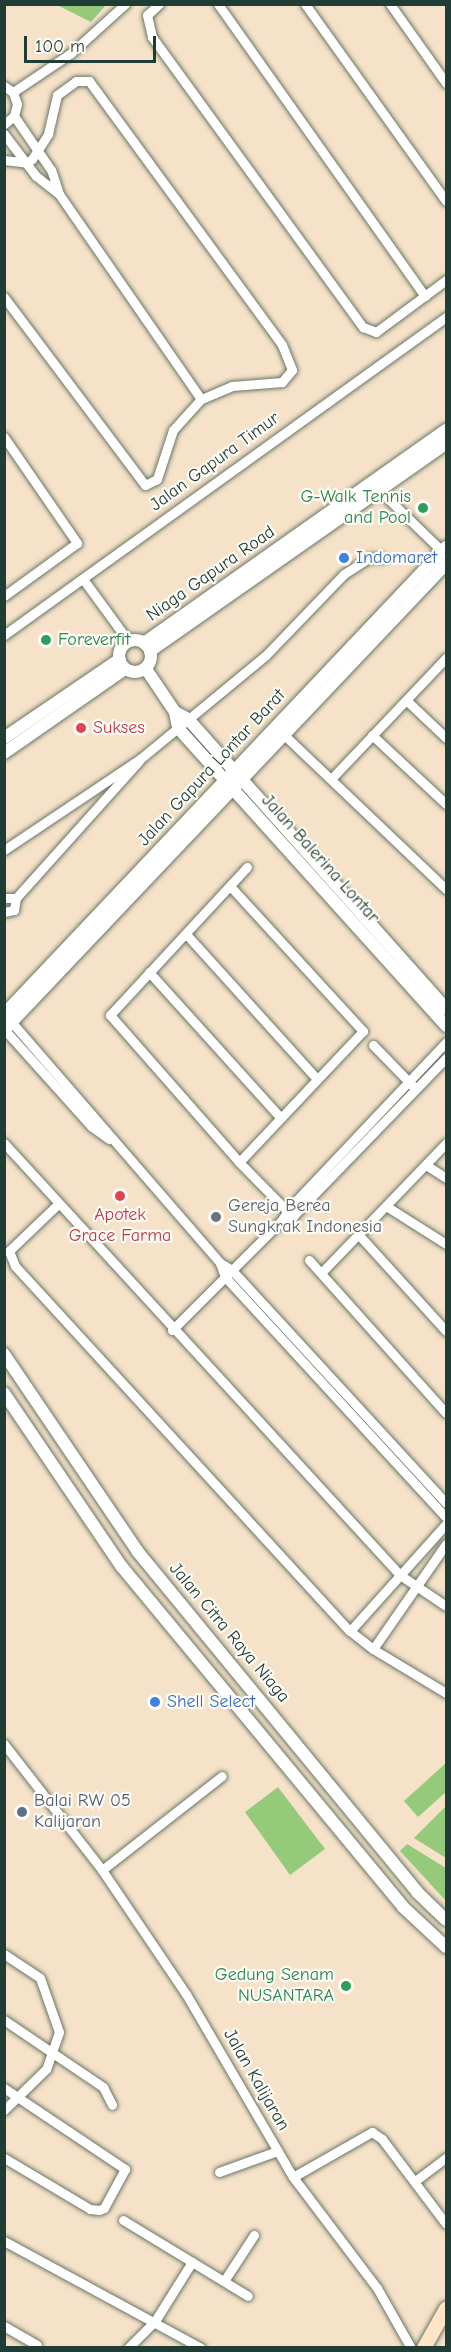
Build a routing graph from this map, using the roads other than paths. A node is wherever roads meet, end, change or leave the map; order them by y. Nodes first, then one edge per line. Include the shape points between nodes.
1 (125, 4) edge
2 (159, 4) edge
3 (218, 4) edge
4 (305, 4) edge
5 (390, 4) edge
6 (447, 83) edge
7 (9, 89) edge
8 (14, 116) junction
9 (4, 124) edge
10 (4, 134) edge
11 (39, 151) junction
12 (4, 160) edge
13 (27, 163) junction
14 (59, 194) junction
15 (447, 201) edge
16 (447, 280) edge
17 (426, 296) junction
18 (4, 297) edge
19 (447, 317) edge
20 (201, 399) junction
21 (447, 430) edge
22 (4, 437) edge
23 (447, 444) edge
24 (375, 487) junction
25 (445, 551) edge
26 (382, 558) dead end
27 (447, 564) edge
28 (83, 579) junction
29 (4, 583) edge
30 (8, 594) edge
31 (4, 635) edge
32 (129, 642) junction
33 (147, 647) junction
34 (447, 658) edge
35 (122, 664) junction
36 (146, 669) junction
37 (406, 700) junction
38 (175, 712) junction
39 (189, 719) junction
40 (178, 728) junction
41 (280, 730) junction
42 (372, 735) junction
43 (4, 738) edge
44 (447, 738) edge
45 (4, 753) edge
46 (140, 759) junction
47 (331, 779) junction
48 (233, 780) junction
49 (447, 804) edge
50 (4, 850) edge
51 (247, 867) dead end
52 (230, 886) junction
53 (447, 889) edge
54 (4, 898) edge
55 (16, 898) junction
56 (4, 912) edge
57 (186, 934) junction
58 (148, 972) junction
59 (425, 985) junction
60 (415, 994) junction
61 (447, 1009) edge
62 (6, 1023) edge
63 (447, 1026) edge
64 (447, 1042) edge
65 (373, 1045) dead end
66 (447, 1058) edge
67 (317, 1079) junction
68 (413, 1086) junction
69 (280, 1117) junction
70 (4, 1143) edge
71 (447, 1143) edge
72 (239, 1162) junction
73 (426, 1165) junction
74 (447, 1178) edge
75 (58, 1204) junction
76 (386, 1206) junction
77 (290, 1214) junction
78 (358, 1234) junction
79 (447, 1244) edge
80 (309, 1260) dead end
81 (321, 1273) junction
82 (229, 1274) junction
83 (172, 1330) junction
84 (447, 1331) edge
85 (4, 1354) edge
86 (4, 1393) edge
87 (447, 1413) edge
88 (447, 1503) edge
89 (447, 1517) edge
90 (447, 1524) edge
91 (447, 1544) edge
92 (400, 1575) junction
93 (417, 1588) junction
94 (447, 1606) edge
95 (350, 1630) junction
96 (373, 1649) junction
97 (447, 1693) edge
98 (266, 1704) junction
99 (250, 1718) junction
100 (4, 1744) edge
101 (222, 1776) dead end
102 (102, 1870) junction
103 (447, 1920) edge
104 (447, 1947) edge
105 (4, 1954) edge
106 (4, 2020) edge
107 (55, 2051) junction
108 (4, 2088) edge
109 (19, 2097) junction
110 (112, 2105) dead end
111 (4, 2110) edge
112 (278, 2151) junction
113 (4, 2158) edge
114 (447, 2158) edge
115 (219, 2172) dead end
116 (293, 2177) junction
117 (415, 2181) junction
118 (123, 2220) dead end
119 (447, 2224) edge
120 (254, 2235) dead end
121 (4, 2241) edge
122 (192, 2262) junction
123 (224, 2281) junction
124 (248, 2296) dead end
125 (447, 2309) edge
126 (155, 2321) junction
127 (7, 2330) edge
128 (37, 2345) dead end
129 (128, 2348) edge
130 (201, 2348) edge
131 (411, 2348) edge
132 (424, 2348) edge

1 - 7 street via 71,53
2 - 17 street via 147,15 152,36 363,327 376,332
3 - 17 street
4 - 15 street
5 - 6 street
7 - 8 street via 17,104
8 - 9 street
8 - 11 street
10 - 13 street
11 - 13 street
11 - 14 street via 58,184
11 - 20 street via 57,95 76,81 89,81 282,345 291,363 288,378 272,384 232,386
12 - 13 street
13 - 14 street
14 - 20 street
16 - 17 street
18 - 20 street via 145,485 157,479 173,430
19 - 28 street, Jalan Gapura Timur
21 - 24 street, Niaga Gapura Road
22 - 30 street via 77,541
23 - 24 street, Niaga Gapura Road
24 - 25 street
24 - 33 street, Niaga Gapura Road
25 - 41 street, Jalan Gapura Lontar Barat
26 - 39 street via 362,561 344,574 259,661
27 - 41 street, Jalan Gapura Lontar Barat
28 - 31 street, Jalan Gapura Timur
28 - 32 street
29 - 30 street
32 - 33 street
32 - 35 street via 121,649
33 - 36 street
34 - 37 street
35 - 36 street via 136,672
35 - 43 street
35 - 45 street
36 - 38 street, Jalan Balerina Lontar
37 - 42 street
37 - 44 street
38 - 39 street, Jalan Balerina Lontar
38 - 40 street, Jalan Balerina Lontar
39 - 40 street
39 - 48 street, Jalan Balerina Lontar
40 - 46 street
40 - 48 street, Jalan Balerina Lontar
41 - 47 street
41 - 48 street, Jalan Gapura Lontar Barat
42 - 47 street
42 - 49 street
46 - 50 street
46 - 55 street
47 - 53 street
48 - 59 street, Jalan Balerina Lontar
48 - 60 street, Jalan Balerina Lontar
48 - 62 street, Jalan Gapura Lontar Barat
51 - 52 street
52 - 57 street
52 - 67 street via 363,1031
54 - 55 street
55 - 56 street via 14,910
57 - 58 street
57 - 67 street
58 - 69 street
58 - 72 street via 111,1017
59 - 60 street
59 - 61 street, Jalan Balerina Lontar
60 - 63 street, Jalan Balerina Lontar
62 - 82 street via 98,1121
64 - 68 street
65 - 68 street
66 - 68 street
67 - 69 street
68 - 77 street
69 - 72 street
70 - 75 street
71 - 73 street
72 - 77 street
73 - 74 street
73 - 76 street
75 - 83 street
75 - 95 street via 9,1251 15,1266
76 - 78 street
76 - 79 street
77 - 82 street
78 - 81 street
78 - 84 street
80 - 81 street
81 - 87 street
82 - 83 street
82 - 88 street
82 - 89 street
83 - 92 street
85 - 98 street, Jalan Citra Raya Niaga via 131,1543
86 - 99 street via 122,1567
90 - 92 street
91 - 93 street
92 - 93 street
92 - 95 street
93 - 94 street
93 - 96 street
95 - 96 street
96 - 97 street
98 - 99 street
98 - 103 street, Jalan Citra Raya Niaga via 417,1892
99 - 104 street via 403,1907
100 - 102 street, Jalan Kalijaran
101 - 102 street
102 - 112 street, Jalan Kalijaran via 202,2020
105 - 107 street via 32,1970 44,1985 59,2032
106 - 107 street
107 - 109 street via 37,2080
107 - 110 street via 105,2089
108 - 109 street
109 - 111 street
109 - 113 street via 119,2162 125,2173 99,2210
112 - 115 street
112 - 116 street, Jalan Kalijaran
114 - 117 street
116 - 117 street via 369,2132 382,2139
116 - 131 street, Jalan Kalijaran via 377,2288
117 - 119 street
118 - 122 street
120 - 123 street
121 - 126 street
122 - 123 street
122 - 126 street
123 - 124 street
125 - 132 main road
126 - 129 street
126 - 130 street
127 - 128 street

